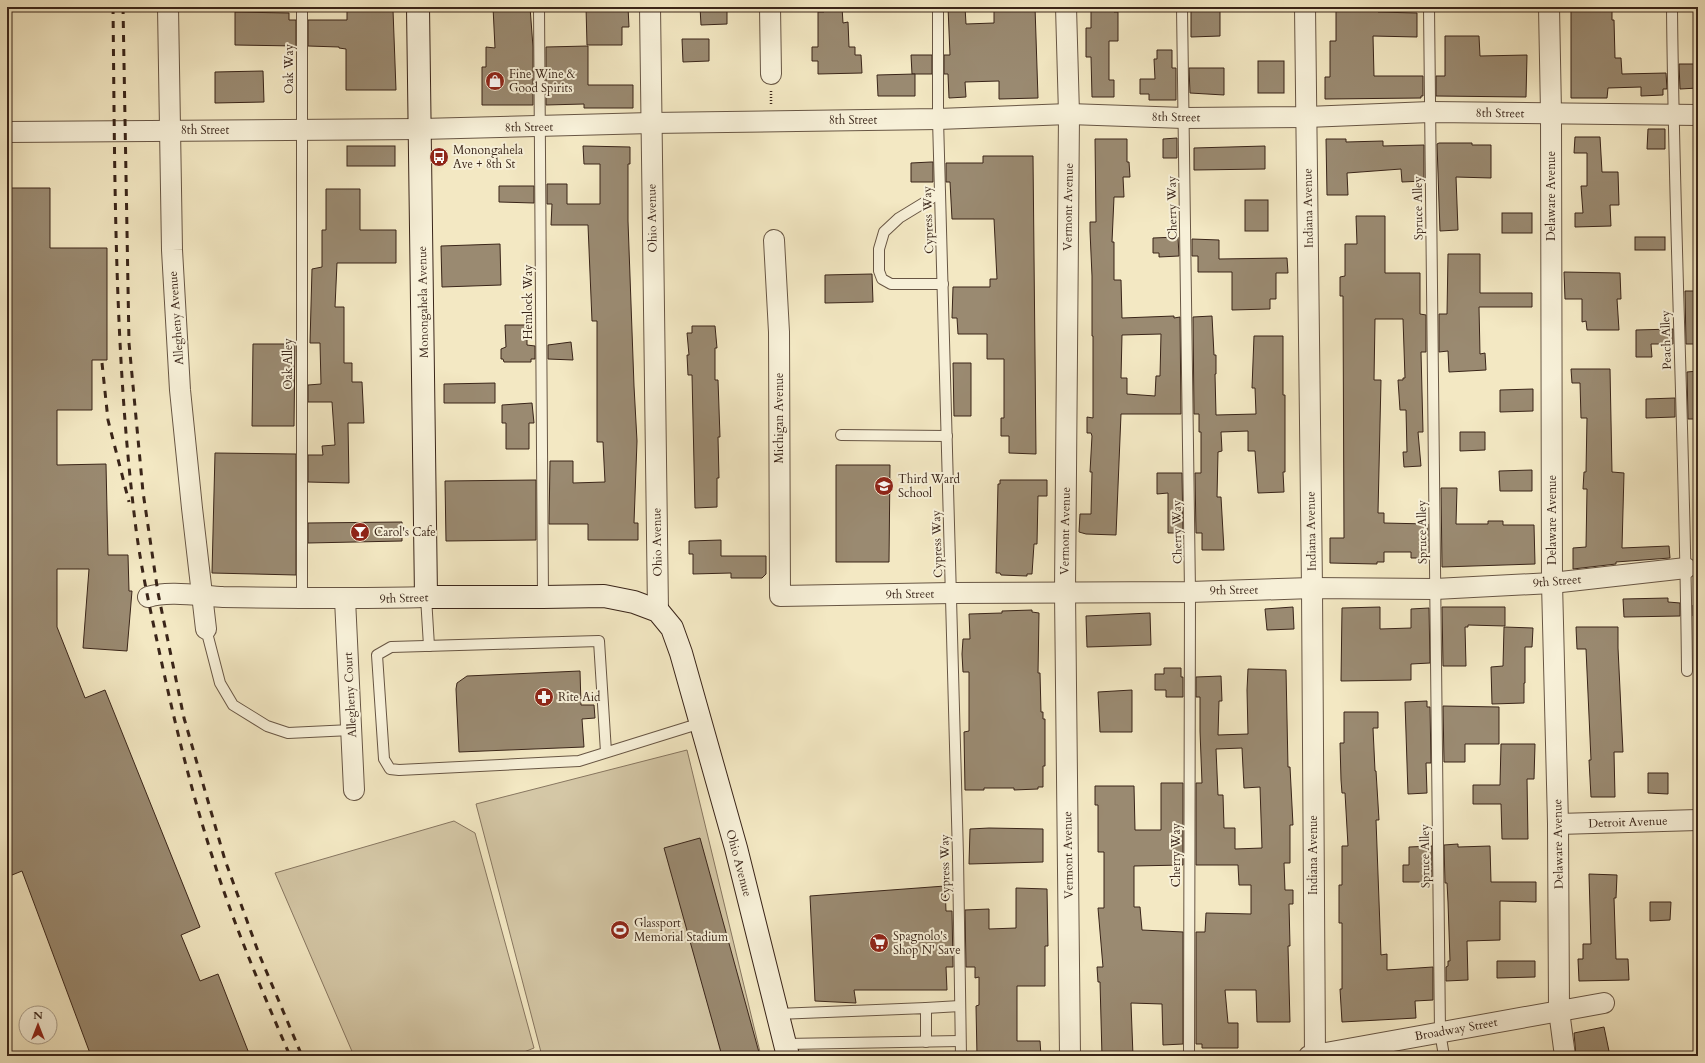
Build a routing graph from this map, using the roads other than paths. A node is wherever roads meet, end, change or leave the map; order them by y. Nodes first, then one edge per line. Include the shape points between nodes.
1 (168, 7) edge
2 (302, 7) edge
3 (418, 7) edge
4 (539, 7) edge
5 (650, 7) edge
6 (770, 7) edge
7 (938, 7) edge
8 (1066, 7) edge
9 (1182, 7) edge
10 (1305, 7) edge
11 (1429, 7) edge
12 (1549, 7) edge
13 (1672, 7) edge
14 (771, 74) road end
15 (1430, 112) junction
16 (1551, 113) junction
17 (1069, 114) junction
18 (1673, 115) junction
19 (1698, 115) edge
20 (1307, 116) junction
21 (1184, 118) junction
22 (938, 119) junction
23 (651, 123) junction
24 (540, 127) junction
25 (421, 129) junction
26 (171, 130) junction
27 (303, 130) junction
28 (7, 132) edge
29 (940, 192) junction
30 (774, 240) dead end
31 (943, 284) junction
32 (841, 435) dead end
33 (947, 436) junction
34 (1686, 568) junction
35 (1552, 583) junction
36 (1312, 588) junction
37 (1435, 589) junction
38 (1065, 592) junction
39 (1190, 592) junction
40 (952, 593) junction
41 (202, 596) junction
42 (780, 596) joint
43 (148, 597) dead end
44 (426, 597) junction
45 (543, 597) junction
46 (302, 598) junction
47 (345, 599) junction
48 (658, 611) junction
49 (206, 629) joint
50 (429, 646) junction
51 (1687, 671) dead end
52 (701, 723) junction
53 (351, 730) junction
54 (606, 752) junction
55 (354, 790) dead end
56 (1698, 820) edge
57 (1558, 824) junction
58 (1604, 1003) dead end
59 (960, 1006) junction
60 (926, 1008) junction
61 (1559, 1011) junction
62 (777, 1014) junction
63 (1440, 1032) junction
64 (960, 1041) junction
65 (926, 1042) junction
66 (786, 1050) edge
67 (961, 1056) edge
68 (1070, 1056) edge
69 (1189, 1056) edge
70 (1313, 1056) edge
71 (1444, 1056) edge
72 (1565, 1056) edge

1 - 26 street, Allegheny Avenue
2 - 27 lane, Oak Way
3 - 25 main road, Monongahela Avenue
4 - 24 lane, Hemlock Way
5 - 23 street, Ohio Avenue
6 - 14 street
7 - 22 lane, Cypress Way
8 - 17 street, Vermont Avenue
9 - 21 lane, Cherry Way
10 - 20 street, Indiana Avenue
11 - 15 lane, Spruce Alley
12 - 16 street, Delaware Avenue
13 - 18 lane, Peach Alley
15 - 16 street, 8th Street
15 - 20 street, 8th Street
15 - 37 lane, Spruce Alley
16 - 18 street, 8th Street
16 - 35 street, Delaware Avenue
17 - 21 street, 8th Street
17 - 22 street, 8th Street
17 - 38 street, Vermont Avenue
18 - 19 street, 8th Street
18 - 34 lane, Peach Alley
20 - 21 street, 8th Street
20 - 36 street, Indiana Avenue
21 - 39 lane, Cherry Way
22 - 23 street, 8th Street
22 - 29 lane, Cypress Way
23 - 24 street, 8th Street
23 - 48 street, Ohio Avenue
24 - 25 street, 8th Street
24 - 45 lane, Hemlock Way
25 - 27 street, 8th Street
25 - 44 main road, Monongahela Avenue
26 - 27 street, 8th Street
26 - 28 street, 8th Street
26 - 41 street, Allegheny Avenue via 172,250 180,390
27 - 46 lane, Oak Alley
29 - 31 lane, Cypress Way
29 - 31 lane via 899,218 884,232 879,249 879,271 882,278 891,284
30 - 42 street, Michigan Avenue via 779,332
31 - 33 lane, Cypress Way
32 - 33 lane
33 - 40 lane, Cypress Way
34 - 35 street, 9th Street
34 - 51 lane, Peach Alley
35 - 37 street, 9th Street
35 - 57 street, Delaware Avenue
36 - 37 street, 9th Street
36 - 39 street, 9th Street
36 - 70 street, Indiana Avenue
37 - 63 lane, Spruce Alley
38 - 39 street, 9th Street
38 - 40 street, 9th Street
38 - 68 street, Vermont Avenue
39 - 69 lane, Cherry Way
40 - 42 street, 9th Street
40 - 59 lane, Cypress Way
41 - 43 street, 9th Street via 158,593
41 - 46 street, 9th Street
41 - 49 street, Allegheny Avenue
44 - 45 main road, 9th Street
44 - 47 street, 9th Street
44 - 50 lane
45 - 48 main road, 9th Street via 604,596 634,602
46 - 47 street, 9th Street
47 - 53 street, Allegheny Court
48 - 52 main road, Ohio Avenue via 672,628
49 - 53 lane via 220,683 233,705 267,726 288,733
50 - 54 lane via 599,641
50 - 54 lane via 391,647 377,655 382,742 384,759 390,768 400,770 579,761
52 - 54 lane
52 - 62 main road, Ohio Avenue via 736,848
53 - 55 street, Allegheny Court
56 - 57 street, Detroit Avenue
57 - 61 street, Delaware Avenue
58 - 61 street, Broadway Street
59 - 60 lane
59 - 64 lane, Cypress Way
60 - 62 lane
60 - 65 lane
61 - 63 street, Broadway Street
61 - 72 street, Delaware Avenue
62 - 66 main road, Ohio Avenue
63 - 70 street, Broadway Street
63 - 71 lane, Spruce Alley
64 - 65 lane
64 - 67 lane, Cypress Way
65 - 66 lane

